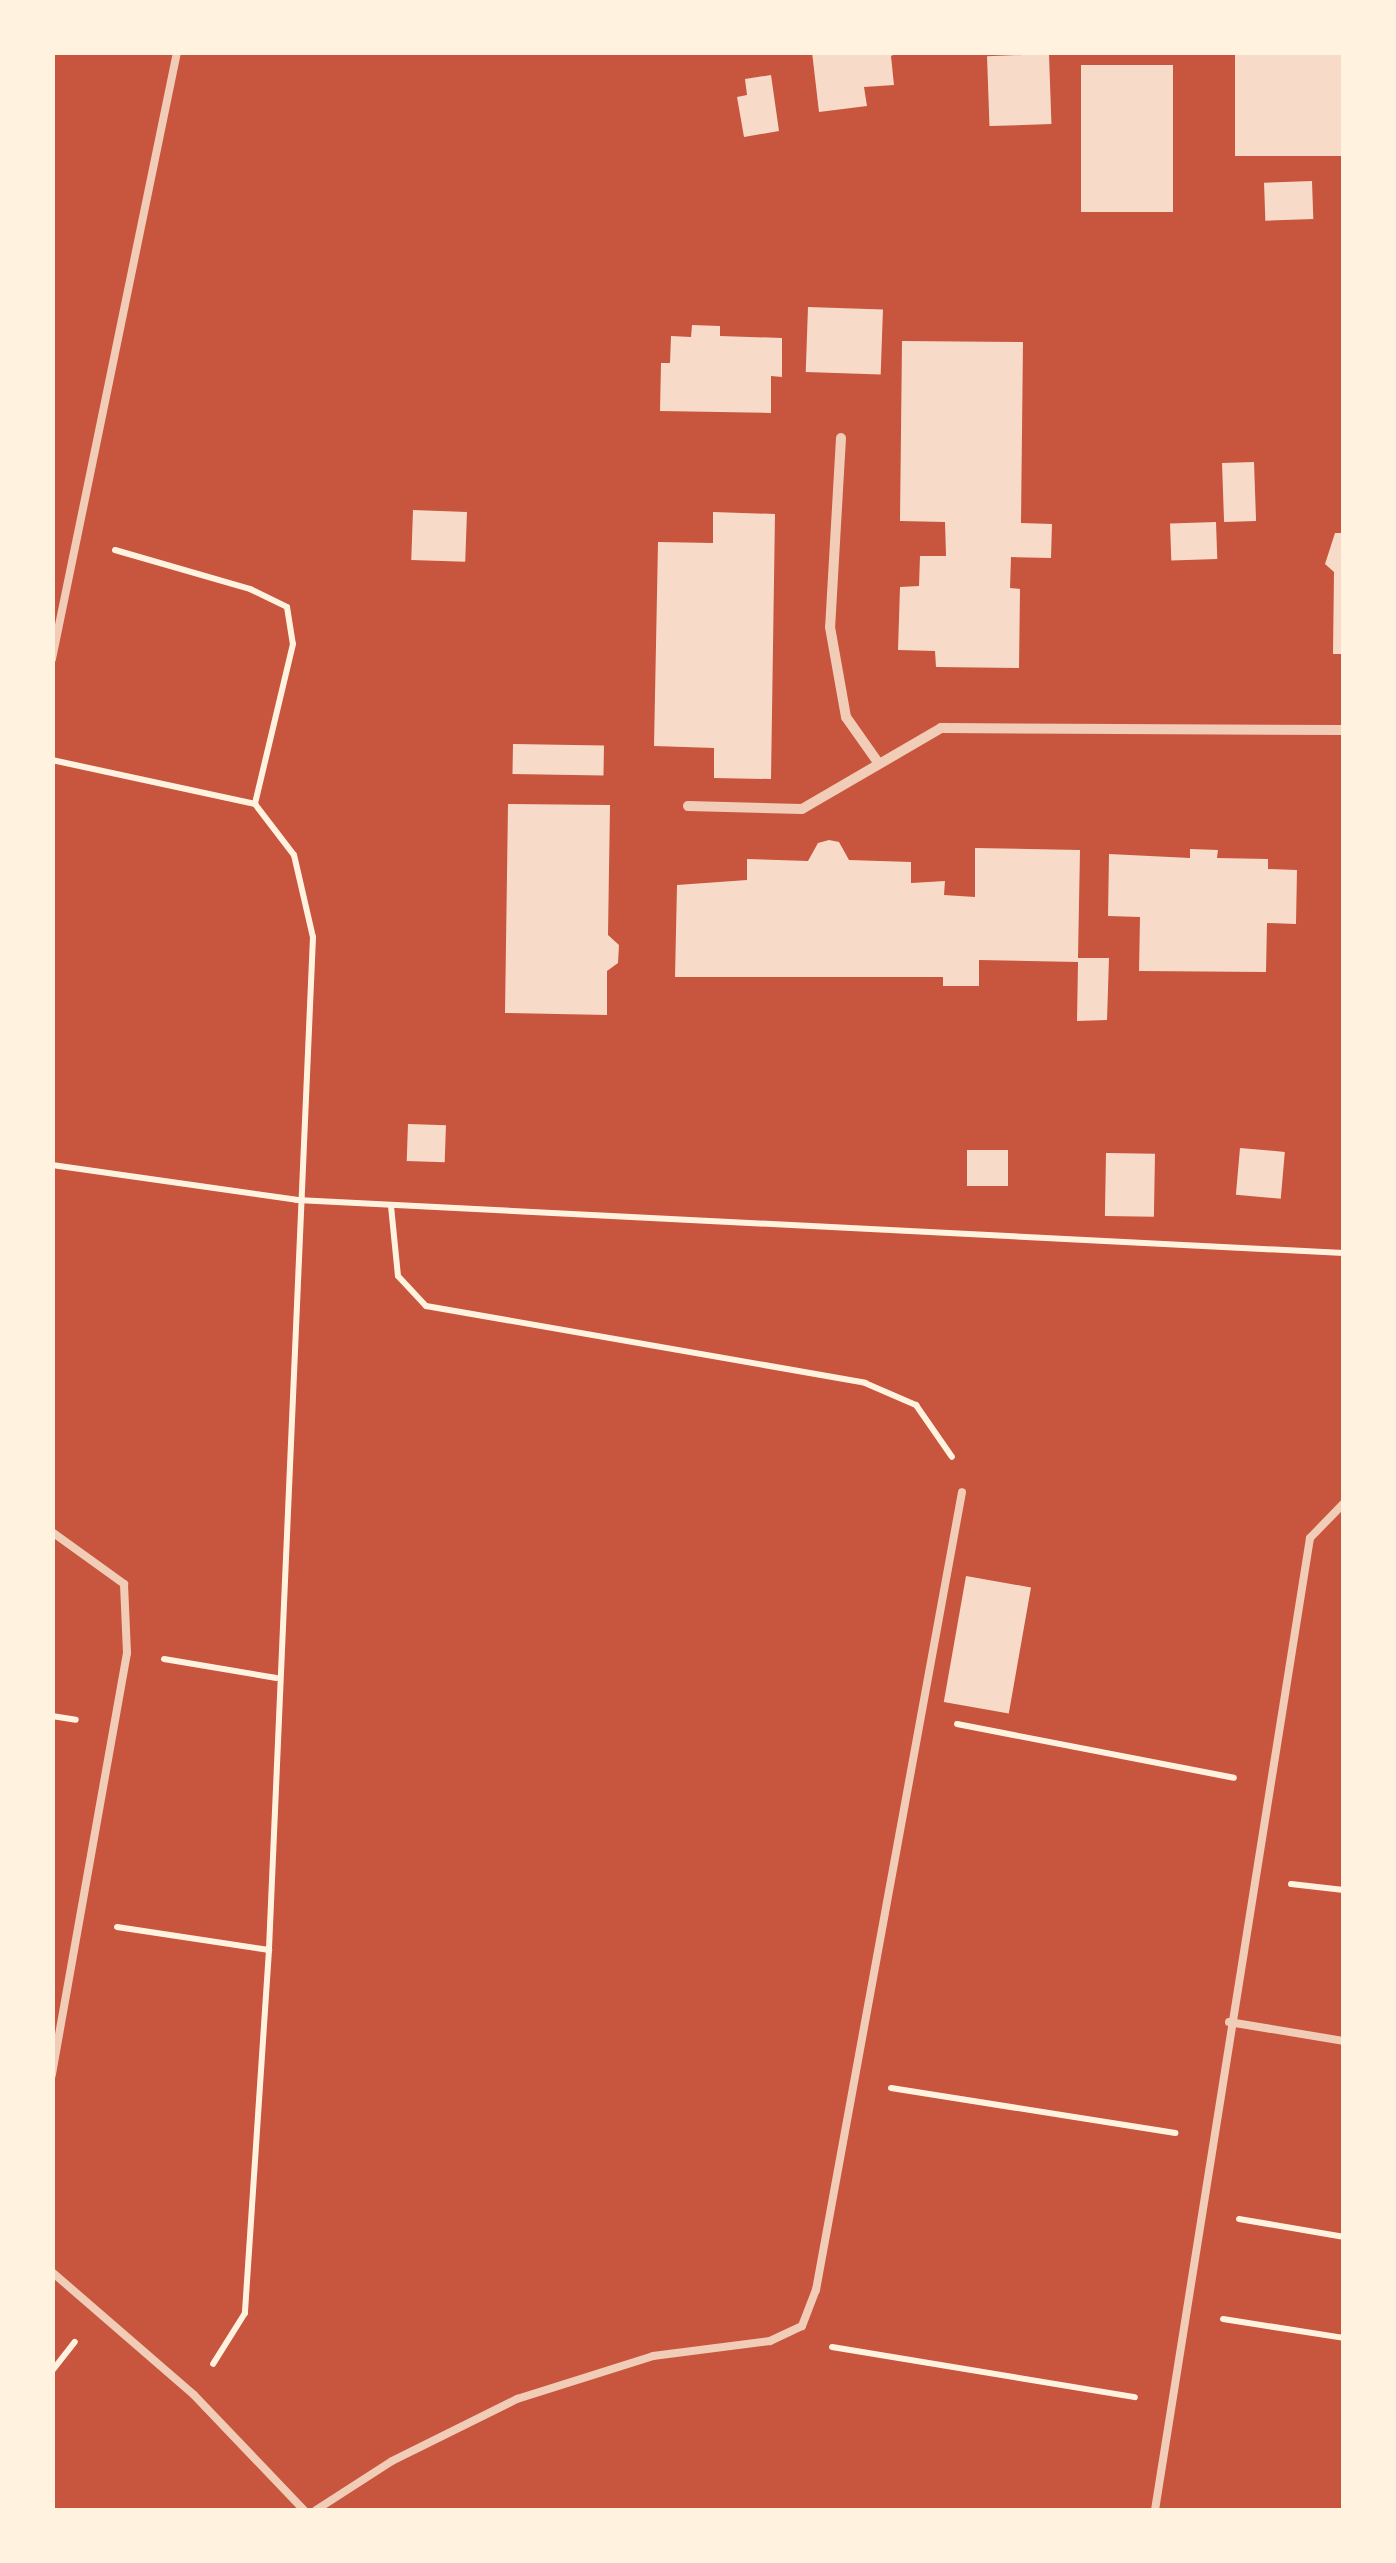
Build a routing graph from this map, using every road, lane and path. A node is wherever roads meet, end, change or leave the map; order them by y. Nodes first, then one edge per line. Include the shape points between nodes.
1 (177, 52) edge
2 (841, 438) dead end
3 (78, 540) junction
4 (52, 659) edge
5 (1344, 730) edge
6 (52, 760) edge
7 (877, 761) junction
8 (255, 804) junction
9 (688, 806) dead end
10 (52, 1166) edge
11 (297, 1200) junction
12 (391, 1206) junction
13 (1344, 1254) edge
14 (962, 1492) joint
15 (1344, 1503) edge
16 (52, 1532) edge
17 (126, 1653) junction
18 (276, 1678) junction
19 (917, 1717) junction
20 (1270, 1786) junction
21 (1256, 1880) junction
22 (1344, 1890) edge
23 (77, 1921) junction
24 (269, 1950) junction
25 (1229, 2022) junction
26 (1344, 2041) edge
27 (52, 2075) edge
28 (851, 2081) junction
29 (1211, 2139) junction
30 (1198, 2212) junction
31 (1344, 2236) edge
32 (52, 2272) edge
33 (1182, 2313) junction
34 (802, 2326) junction
35 (1344, 2338) edge
36 (63, 2357) dead end
37 (52, 2371) edge
38 (194, 2395) junction
39 (1171, 2402) junction
40 (304, 2510) edge
41 (316, 2510) edge
42 (1155, 2510) edge

1 - 3 lane
2 - 7 street via 830,627 846,717
3 - 4 lane
3 - 8 path via 250,589 287,607 294,644
5 - 7 street via 941,728
6 - 8 path
7 - 9 street via 802,809
8 - 11 path via 294,854 313,937
10 - 11 path
11 - 12 path
11 - 18 path
12 - 13 path
12 - 14 path via 398,1276 426,1306 865,1383 916,1405 950,1448
14 - 19 lane
15 - 20 lane via 1310,1538
16 - 17 lane via 124,1584
17 - 18 path
17 - 23 lane
18 - 24 path
19 - 20 path
19 - 28 lane
20 - 21 lane
21 - 22 path
21 - 25 lane
23 - 24 path
23 - 27 lane
24 - 38 path via 244,2313
25 - 26 lane
25 - 29 lane
28 - 29 path
28 - 34 lane via 816,2290
29 - 30 lane
30 - 31 path
30 - 33 lane
32 - 38 lane
33 - 35 path
33 - 39 lane
34 - 39 path via 826,2346
34 - 41 lane via 770,2341 653,2356 517,2398
36 - 37 path
38 - 40 lane
39 - 42 lane

